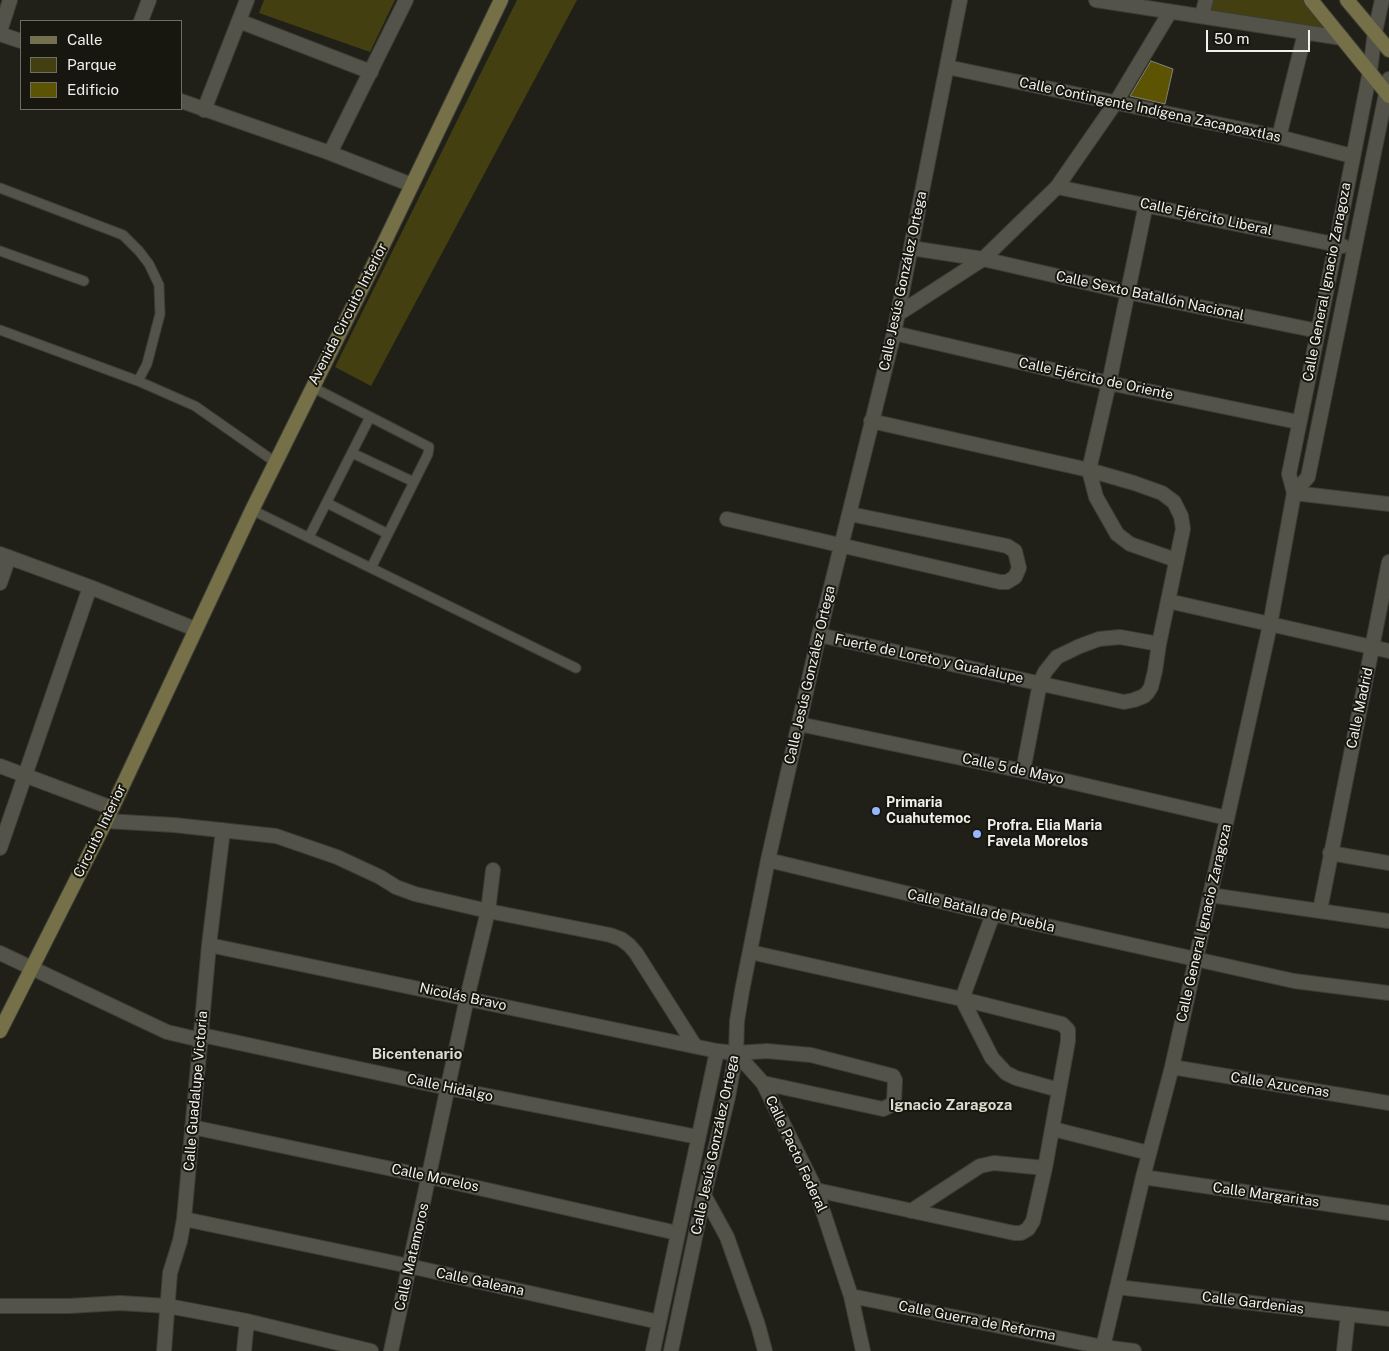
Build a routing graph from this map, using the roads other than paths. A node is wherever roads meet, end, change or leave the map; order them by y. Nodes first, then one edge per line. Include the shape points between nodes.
1 (10, 0) edge
2 (149, 0) edge
3 (247, 0) edge
4 (406, 0) edge
5 (501, 0) edge
6 (960, 0) edge
7 (1096, 0) edge
8 (1206, 0) edge
9 (1311, 0) edge
10 (1347, 0) edge
11 (1382, 0) edge
12 (1114, 1) edge
13 (1170, 12) junction
14 (1202, 15) junction
15 (141, 20) edge
16 (239, 21) junction
17 (0, 32) edge
18 (1374, 32) junction
19 (1305, 33) junction
20 (1342, 38) junction
21 (20, 41) edge
22 (1389, 50) edge
23 (947, 67) junction
24 (1370, 71) junction
25 (372, 72) junction
26 (1388, 89) edge
27 (182, 101) edge
28 (1116, 102) junction
29 (204, 110) junction
30 (1280, 137) junction
31 (330, 153) junction
32 (1352, 156) junction
33 (412, 185) junction
34 (1057, 187) junction
35 (0, 188) edge
36 (1146, 204) junction
37 (1336, 244) junction
38 (911, 248) junction
39 (1354, 249) junction
40 (0, 251) edge
41 (983, 259) junction
42 (84, 281) dead end
43 (1127, 292) junction
44 (1322, 313) junction
45 (898, 314) junction
46 (1341, 317) junction
47 (0, 330) edge
48 (1318, 331) junction
49 (894, 333) junction
50 (138, 381) junction
51 (1307, 382) junction
52 (1109, 383) junction
53 (1327, 386) junction
54 (312, 387) junction
55 (370, 417) junction
56 (871, 422) junction
57 (1298, 422) junction
58 (352, 452) junction
59 (275, 462) junction
60 (1089, 470) junction
61 (414, 482) junction
62 (1294, 493) junction
63 (326, 502) junction
64 (1389, 504) edge
65 (252, 510) junction
66 (850, 514) junction
67 (727, 519) dead end
68 (388, 534) junction
69 (309, 537) junction
70 (841, 545) junction
71 (4, 556) edge
72 (1176, 560) junction
73 (1389, 562) edge
74 (371, 568) junction
75 (0, 583) edge
76 (90, 587) junction
77 (1168, 601) junction
78 (1270, 625) junction
79 (195, 628) junction
80 (819, 635) junction
81 (1159, 644) junction
82 (1372, 648) junction
83 (1389, 651) edge
84 (576, 668) dead end
85 (1040, 684) junction
86 (799, 724) junction
87 (0, 766) edge
88 (1023, 770) junction
89 (26, 775) junction
90 (112, 808) junction
91 (1227, 818) junction
92 (106, 821) junction
93 (223, 830) junction
94 (0, 848) edge
95 (1330, 853) junction
96 (768, 860) junction
97 (1389, 863) edge
98 (493, 870) dead end
99 (1210, 895) junction
100 (1320, 910) junction
101 (488, 911) junction
102 (993, 914) junction
103 (1389, 921) edge
104 (209, 945) junction
105 (750, 952) junction
106 (0, 953) edge
107 (1195, 959) junction
108 (31, 968) junction
109 (1389, 993) edge
110 (467, 998) junction
111 (962, 999) junction
112 (0, 1031) edge
113 (202, 1037) junction
114 (695, 1046) junction
115 (717, 1051) junction
116 (736, 1053) junction
117 (1172, 1067) junction
118 (763, 1083) junction
119 (448, 1088) junction
120 (1060, 1090) junction
121 (1389, 1103) edge
122 (192, 1127) junction
123 (1053, 1129) junction
124 (698, 1137) junction
125 (1149, 1153) junction
126 (1045, 1168) junction
127 (430, 1177) junction
128 (1143, 1177) junction
129 (816, 1190) junction
130 (704, 1195) junction
131 (911, 1211) junction
132 (1389, 1213) edge
133 (184, 1219) junction
134 (677, 1233) junction
135 (409, 1266) junction
136 (1117, 1287) junction
137 (851, 1296) junction
138 (0, 1306) edge
139 (168, 1306) junction
140 (1348, 1314) junction
141 (1389, 1319) edge
142 (247, 1321) junction
143 (659, 1322) junction
144 (333, 1347) edge
145 (1102, 1349) edge
146 (164, 1351) edge
147 (244, 1351) edge
148 (371, 1351) edge
149 (391, 1351) edge
150 (653, 1351) edge
151 (671, 1351) edge
152 (765, 1351) edge
153 (863, 1351) edge
154 (1134, 1351) edge
155 (1344, 1351) edge

1 - 17 street
2 - 15 street
3 - 16 street
4 - 25 street
5 - 33 main road, Avenida Circuito Interior
6 - 23 street, Calle Jesús González Ortega
7 - 12 street
8 - 14 street
9 - 20 main road
10 - 18 main road
11 - 18 street, Calle General Ignacio Zaragoza
12 - 13 street
13 - 14 street
13 - 28 street
14 - 19 street
16 - 25 street
16 - 29 street
17 - 21 street
18 - 22 main road
18 - 24 street, Calle General Ignacio Zaragoza
19 - 20 street
19 - 30 street
20 - 24 main road
23 - 28 street, Calle Contingente Indígena Zacapoaxtlas
23 - 38 street, Calle Jesús González Ortega
24 - 26 main road
24 - 32 street, Calle General Ignacio Zaragoza
25 - 31 street
26 - 39 street, Calle General Ignacio Zaragoza
27 - 29 street
28 - 30 street, Calle Contingente Indígena Zacapoaxtlas
28 - 34 street
29 - 31 street
30 - 32 street, Calle Contingente Indígena Zacapoaxtlas
31 - 33 street
32 - 37 street, Calle General Ignacio Zaragoza
33 - 54 main road, Avenida Circuito Interior
34 - 36 street, Calle Ejército Liberal
34 - 41 street
35 - 50 lane via 123,235 149,264 160,285 160,314 147,364
36 - 37 street, Calle Ejército Liberal
36 - 43 street
37 - 39 street, Calle Ejército Liberal
37 - 44 street, Calle General Ignacio Zaragoza
38 - 41 street, Calle Sexto Batallón Nacional
38 - 45 street, Calle Jesús González Ortega
39 - 46 street, Calle General Ignacio Zaragoza
40 - 42 lane
41 - 43 street, Calle Sexto Batallón Nacional
41 - 45 street
43 - 48 street, Calle Sexto Batallón Nacional
43 - 52 street
44 - 46 street
44 - 48 street, Calle General Ignacio Zaragoza
45 - 49 street, Calle Jesús González Ortega
46 - 53 street, Calle General Ignacio Zaragoza
47 - 50 lane
48 - 51 street, Calle General Ignacio Zaragoza
49 - 52 street, Calle Ejército de Oriente
49 - 56 street, Calle Jesús González Ortega
50 - 59 lane via 195,406
51 - 53 street
51 - 57 street, Calle General Ignacio Zaragoza
52 - 57 street, Calle Ejército de Oriente
52 - 60 street
53 - 62 street, Calle General Ignacio Zaragoza via 1308,477
54 - 55 lane
54 - 59 main road, Avenida Circuito Interior
55 - 58 lane
55 - 61 lane via 429,448
56 - 60 street, Fuerte de Loreto y Guadalupe
56 - 66 street, Calle Jesús González Ortega
57 - 62 street, Calle General Ignacio Zaragoza via 1289,474
58 - 61 lane
58 - 63 lane
59 - 65 main road, Avenida Circuito Interior
60 - 72 street via 1096,497 1117,534 1130,544
60 - 72 street, Fuerte de Loreto y Guadalupe via 1162,493 1174,502 1181,516 1182,529
61 - 68 lane
62 - 64 street
62 - 78 street, Calle General Ignacio Zaragoza
63 - 68 lane
63 - 69 lane
65 - 69 lane
65 - 79 main road, Avenida Circuito Interior
66 - 70 street, Calle Jesús González Ortega
66 - 70 street via 1007,546 1015,551 1019,568 1015,577 1000,582
67 - 70 street
68 - 74 lane
69 - 74 lane
70 - 80 street, Calle Jesús González Ortega
71 - 75 street
71 - 76 street
72 - 77 street, Fuerte de Loreto y Guadalupe
73 - 82 street, Calle Madrid
74 - 84 lane
76 - 79 street
76 - 89 street
77 - 78 street
77 - 81 street, Fuerte de Loreto y Guadalupe
78 - 82 street
78 - 91 street, Calle General Ignacio Zaragoza
79 - 90 main road, Circuito Interior
80 - 85 street, Fuerte de Loreto y Guadalupe
80 - 86 street, Calle Jesús González Ortega
81 - 85 street, Fuerte de Loreto y Guadalupe via 1120,637 1099,639 1056,657
81 - 85 street, Fuerte de Loreto y Guadalupe via 1151,687 1144,696 1134,700 1124,702
82 - 83 street
82 - 95 street, Calle Madrid
85 - 88 street, Fuerte de Loreto y Guadalupe
86 - 88 street, Calle 5 de Mayo
86 - 96 street, Calle Jesús González Ortega
87 - 89 street
88 - 91 street, Calle 5 de Mayo
89 - 90 street
89 - 94 street
90 - 92 main road, Circuito Interior
91 - 99 street, Calle General Ignacio Zaragoza
92 - 93 street
92 - 108 main road, Circuito Interior
93 - 101 street via 276,836 337,857 415,894
93 - 104 street, Calle Guadalupe Victoria
95 - 97 street
95 - 100 street, Calle Madrid
96 - 102 street, Calle Batalla de Puebla
96 - 105 street, Calle Jesús González Ortega
98 - 101 street, Calle Matamoros
99 - 100 street
99 - 107 street, Calle General Ignacio Zaragoza
100 - 103 street
101 - 110 street, Calle Matamoros
101 - 114 street via 621,939 630,945
102 - 107 street, Calle Batalla de Puebla
102 - 111 street
104 - 110 street, Nicolás Bravo
104 - 113 street, Calle Guadalupe Victoria
105 - 111 street
105 - 116 street, Calle Jesús González Ortega via 741,998
106 - 108 street, Calle Hidalgo
107 - 109 street, Calle Batalla de Puebla via 1294,981
107 - 117 street, Calle General Ignacio Zaragoza
108 - 112 main road, Circuito Interior
108 - 113 street, Calle Hidalgo via 171,1034
110 - 114 street, Nicolás Bravo
110 - 119 street, Calle Matamoros
111 - 120 street via 992,1058 1006,1074
111 - 120 street via 1062,1024 1068,1030 1068,1041
113 - 119 street, Calle Hidalgo
113 - 122 street, Calle Guadalupe Victoria
114 - 115 street, Nicolás Bravo
115 - 116 street, Nicolás Bravo
115 - 124 street, Calle Jesús González Ortega
116 - 118 street, Calle Pacto Federal
116 - 118 street, Nicolás Bravo via 767,1051 811,1055 890,1076 895,1080 894,1101 883,1109
116 - 130 street, Calle Jesús González Ortega
117 - 121 street, Calle Azucenas
117 - 125 street, Calle General Ignacio Zaragoza
118 - 129 street, Calle Pacto Federal
119 - 124 street, Calle Hidalgo
119 - 127 street, Calle Matamoros
120 - 123 street
122 - 127 street, Calle Morelos
122 - 133 street, Calle Guadalupe Victoria
123 - 125 street
123 - 126 street
124 - 134 street, Calle Jesús González Ortega
125 - 128 street, Calle General Ignacio Zaragoza
126 - 131 street via 994,1163 980,1166
126 - 131 street via 1033,1221 1021,1233
127 - 134 street, Calle Morelos
127 - 135 street, Calle Matamoros
128 - 132 street, Calle Margaritas
128 - 136 street, Calle General Ignacio Zaragoza
129 - 131 street
129 - 137 street, Calle Pacto Federal
130 - 151 street, Calle Jesús González Ortega
130 - 152 street via 728,1237
133 - 135 street, Calle Galeana
133 - 139 street, Calle Guadalupe Victoria via 172,1266
134 - 143 street, Calle Jesús González Ortega
135 - 143 street, Calle Galeana
135 - 149 street, Calle Matamoros
136 - 140 street, Calle Gardenias
136 - 145 street, Calle General Ignacio Zaragoza
137 - 145 street, Calle Guerra de Reforma
137 - 153 street, Calle Pacto Federal
138 - 139 street via 120,1303
139 - 142 street
139 - 146 street, Calle Guadalupe Victoria
140 - 141 street, Calle Gardenias
140 - 155 street
142 - 144 street
142 - 147 street
143 - 150 street, Calle Jesús González Ortega
144 - 148 street
145 - 154 street, Calle Guerra de Reforma

